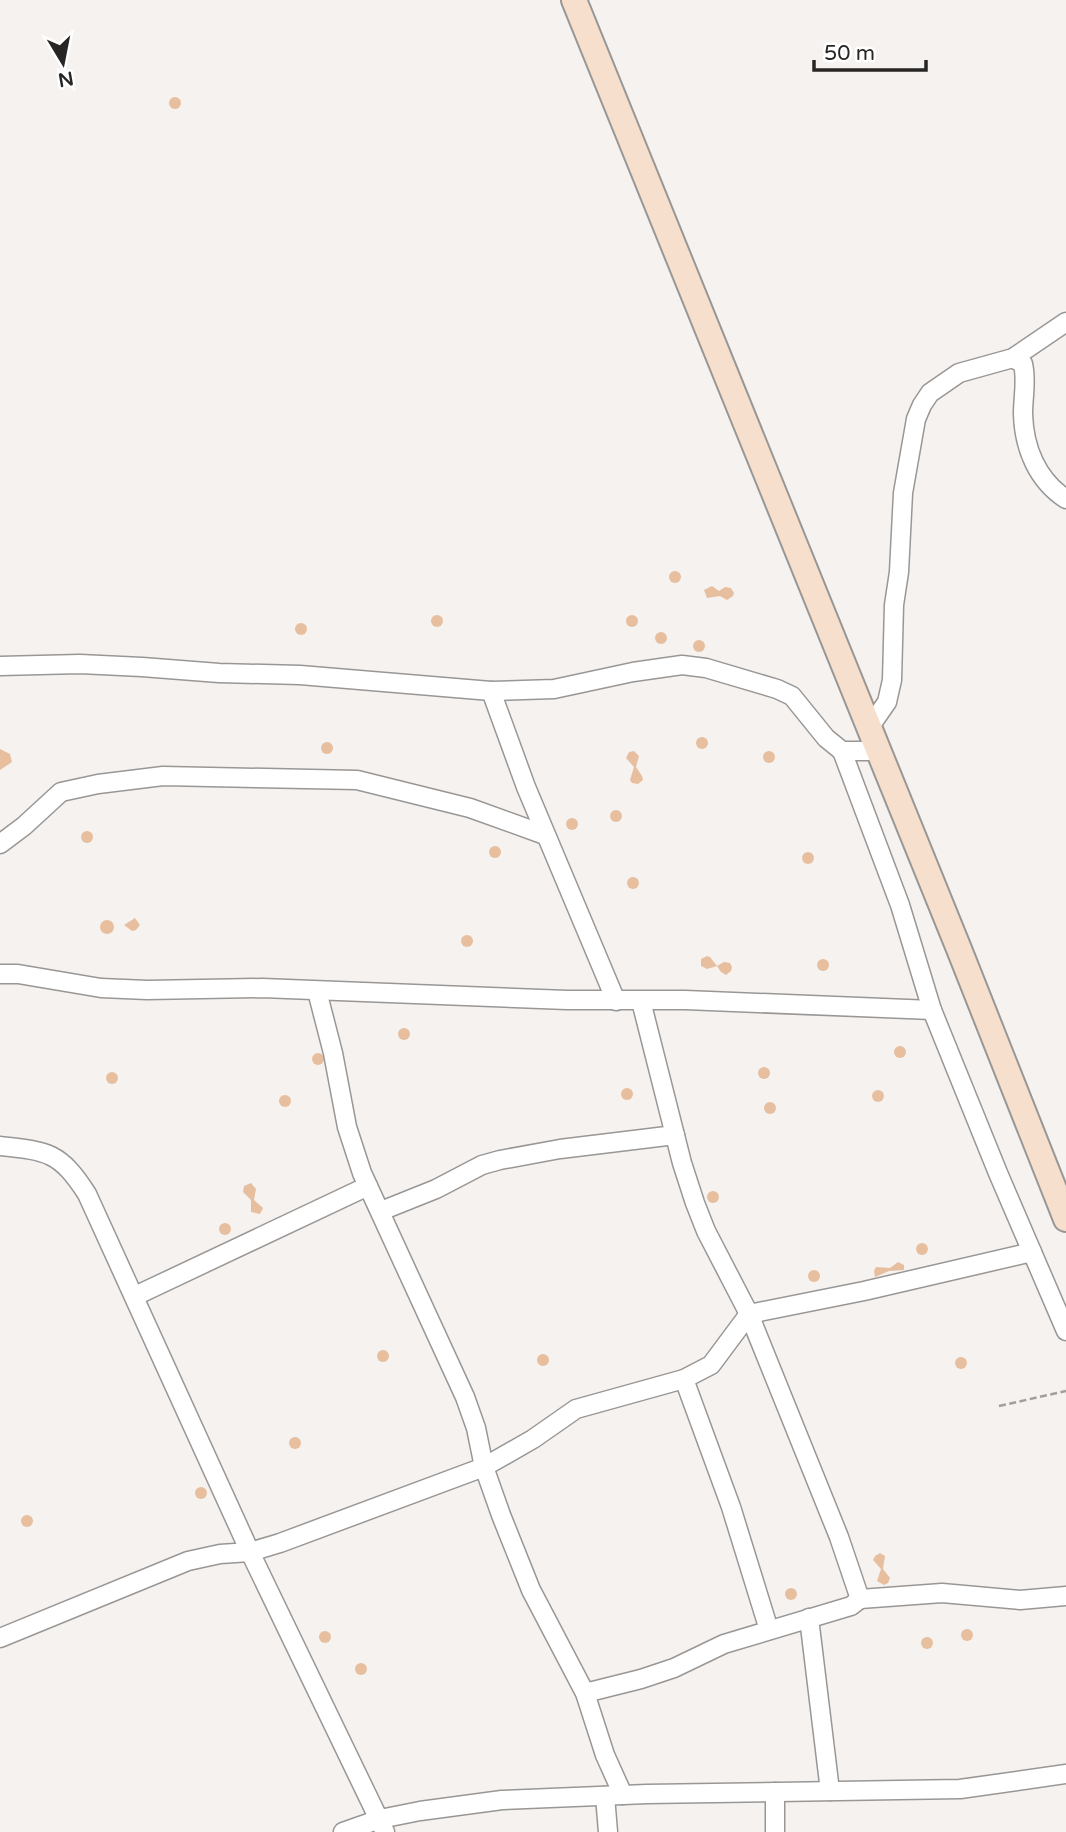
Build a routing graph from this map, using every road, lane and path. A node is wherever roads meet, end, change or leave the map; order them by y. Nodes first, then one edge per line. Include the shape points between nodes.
1 (573, 0) edge
2 (1066, 322) edge
3 (1013, 358) junction
4 (1066, 499) edge
5 (0, 666) edge
6 (491, 691) junction
7 (869, 728) junction
8 (842, 751) junction
9 (878, 751) junction
10 (545, 835) junction
11 (0, 844) edge
12 (0, 974) edge
13 (317, 990) junction
14 (616, 1001) junction
15 (641, 1001) junction
16 (932, 1010) junction
17 (675, 1135) junction
18 (0, 1146) edge
19 (368, 1186) junction
20 (381, 1211) junction
21 (1066, 1219) edge
22 (1032, 1252) junction
23 (135, 1296) junction
24 (749, 1314) junction
25 (1066, 1331) edge
26 (684, 1379) junction
27 (1066, 1391) edge
28 (999, 1406) dead end
29 (484, 1467) junction
30 (250, 1552) junction
31 (1066, 1596) edge
32 (860, 1599) junction
33 (809, 1618) junction
34 (769, 1630) junction
35 (0, 1638) edge
36 (585, 1693) junction
37 (1066, 1774) edge
38 (830, 1791) junction
39 (775, 1792) junction
40 (614, 1796) junction
41 (383, 1826) edge
42 (343, 1832) edge
43 (608, 1832) edge
44 (775, 1832) edge

1 - 7 street
2 - 3 street
3 - 4 street via 1023,364 1026,377 1023,413 1030,453 1041,477
3 - 7 street via 959,373 930,393 916,419 903,493 892,680 887,702
5 - 6 street via 80,664 300,675
6 - 8 street via 554,689 682,665 706,668 792,696
6 - 10 street
7 - 9 street
8 - 9 street
8 - 16 street via 900,905
9 - 21 street
10 - 11 street via 470,808 357,780 163,776 61,792
10 - 14 street
12 - 13 street via 101,988
13 - 14 street
13 - 19 street via 347,1127
14 - 15 street
15 - 16 street
15 - 17 street
16 - 22 street
17 - 20 street via 500,1160
17 - 24 street via 706,1231
18 - 23 street via 41,1150 68,1167 88,1194
19 - 20 street
19 - 23 street
20 - 29 street via 465,1397
22 - 24 street
22 - 25 street
23 - 30 street
24 - 26 street via 711,1365
24 - 32 street
26 - 29 street via 576,1409
26 - 34 street
27 - 28 path
29 - 30 street
29 - 36 street via 531,1591
30 - 35 street via 188,1561
30 - 41 street
31 - 32 street via 1020,1600 942,1593
32 - 33 street
33 - 34 street
33 - 38 street
34 - 36 street via 724,1644 674,1668
36 - 40 street
37 - 38 street via 960,1789
38 - 39 street
39 - 40 street
39 - 44 street
40 - 41 street via 502,1800 420,1811
40 - 43 street
41 - 42 street

